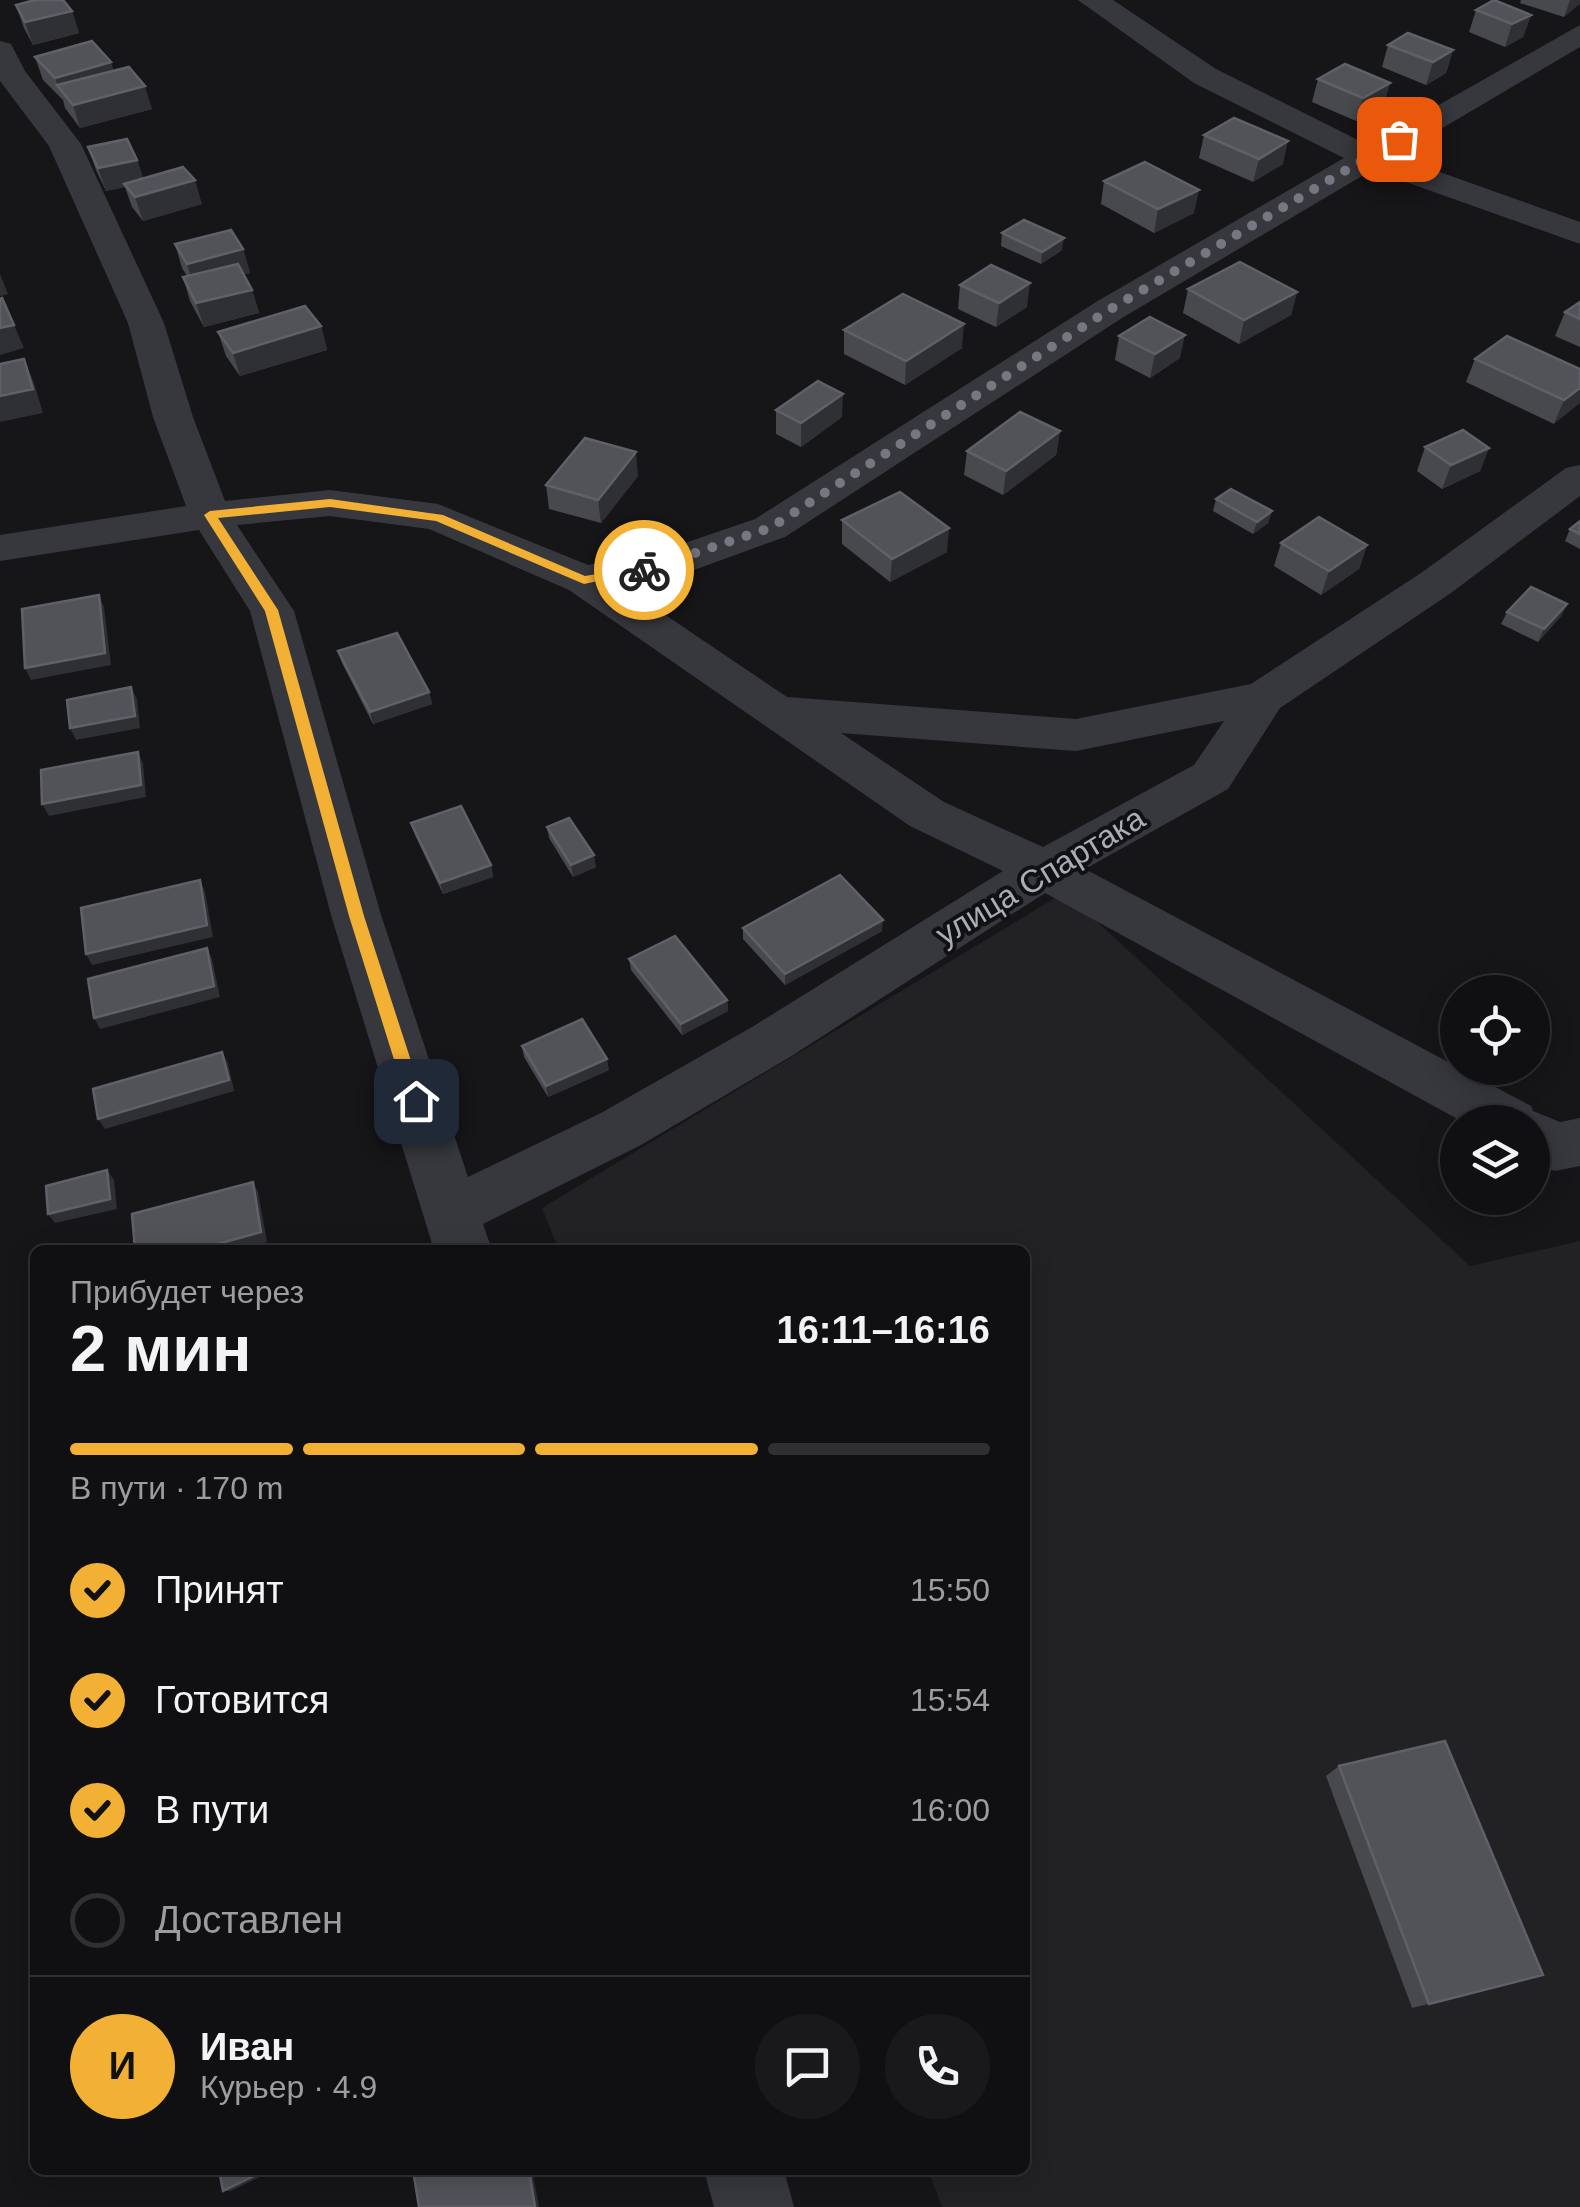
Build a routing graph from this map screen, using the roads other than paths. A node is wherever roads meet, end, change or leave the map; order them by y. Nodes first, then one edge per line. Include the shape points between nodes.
1 (1093, 0) edge
2 (1130, 10) edge
3 (1580, 34) edge
4 (0, 50) edge
5 (1367, 157) junction
6 (1580, 234) edge
7 (1580, 477) edge
8 (210, 515) junction
9 (0, 548) edge
10 (584, 580) junction
11 (1264, 697) junction
12 (779, 712) junction
13 (1044, 869) junction
14 (1480, 1105) edge
15 (1580, 1142) edge
16 (1550, 1144) edge
17 (457, 1231) edge
18 (745, 2175) edge
19 (754, 2207) edge

1 - 2 street
2 - 5 street via 1204,76
3 - 5 street
4 - 8 street via 65,144 116,248
5 - 6 street
5 - 10 street via 1109,310 770,528 657,568
7 - 11 street, улица Спартака
8 - 9 street
8 - 10 street via 330,503 438,517
8 - 17 street via 272,610 356,916
10 - 12 street
11 - 12 street via 1076,735
11 - 13 street, улица Спартака via 1211,777
12 - 13 street via 927,814
13 - 14 street
13 - 17 street, улица Спартака
15 - 16 street
18 - 19 street

